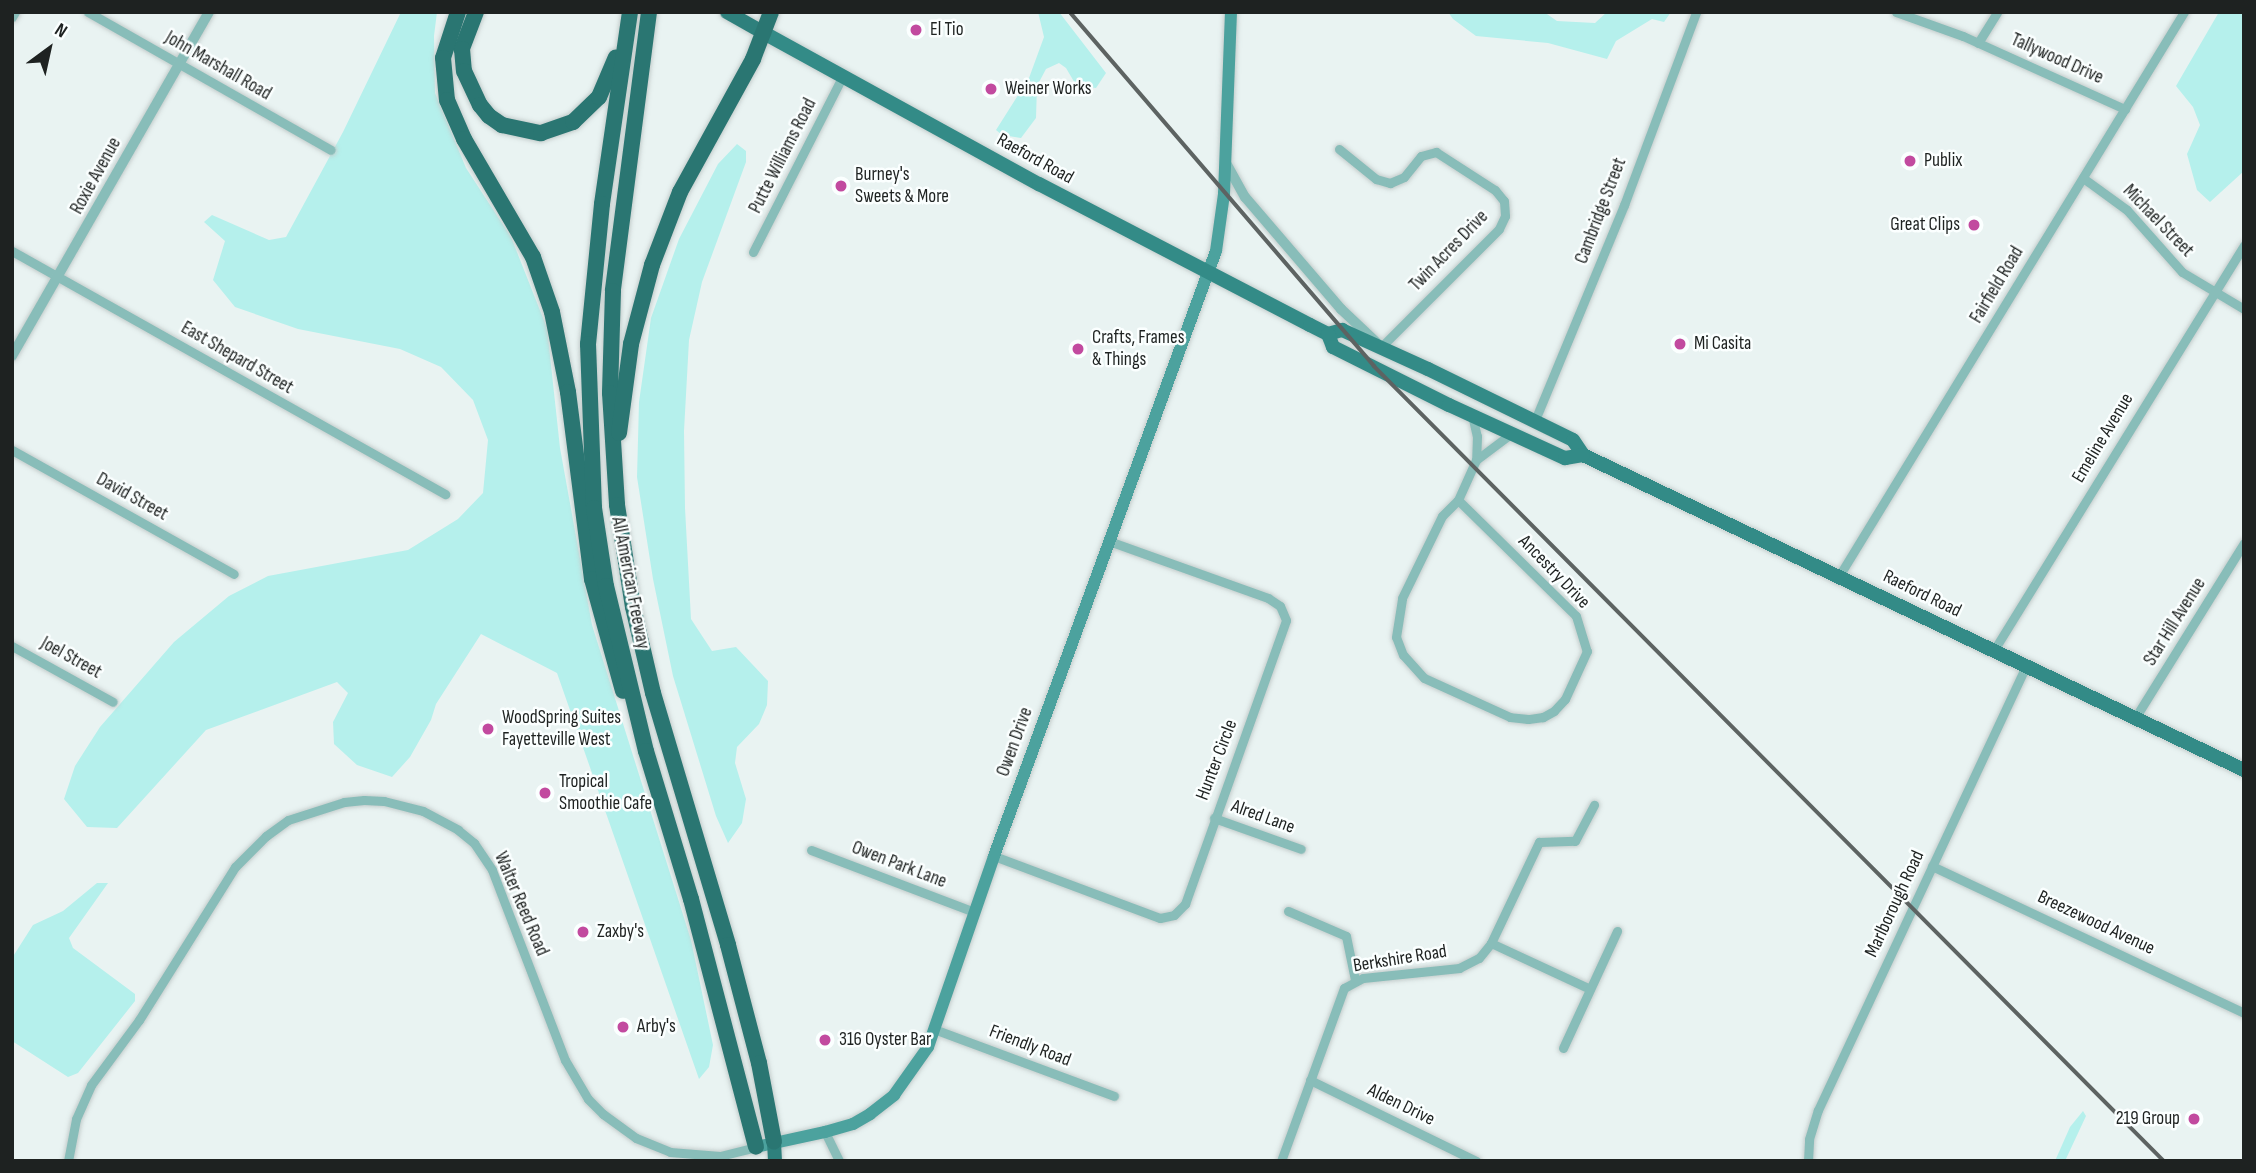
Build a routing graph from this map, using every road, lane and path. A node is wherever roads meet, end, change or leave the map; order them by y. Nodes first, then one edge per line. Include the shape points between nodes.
1 (15, 12) edge
2 (88, 12) edge
3 (209, 12) edge
4 (458, 12) edge
5 (476, 12) edge
6 (649, 12) edge
7 (727, 12) edge
8 (771, 12) edge
9 (1231, 12) edge
10 (1696, 12) edge
11 (1896, 12) edge
12 (1997, 12) edge
13 (2184, 12) edge
14 (12, 17) edge
15 (629, 17) edge
16 (764, 33) junction
17 (1978, 43) junction
18 (179, 64) junction
19 (843, 75) junction
20 (2125, 109) junction
21 (1339, 149) dead end
22 (331, 150) dead end
23 (1226, 163) junction
24 (2083, 178) junction
25 (2244, 245) edge
26 (12, 251) edge
27 (753, 252) dead end
28 (1207, 273) junction
29 (59, 277) junction
30 (2215, 291) junction
31 (2244, 309) edge
32 (1328, 334) junction
33 (1381, 347) junction
34 (12, 356) edge
35 (1472, 415) junction
36 (1535, 420) junction
37 (1512, 433) junction
38 (12, 450) edge
39 (1584, 455) junction
40 (1476, 460) junction
41 (613, 467) junction
42 (445, 494) dead end
43 (1458, 500) junction
44 (1109, 541) junction
45 (2244, 543) edge
46 (234, 574) dead end
47 (1839, 576) junction
48 (12, 646) edge
49 (1994, 650) junction
50 (2026, 666) junction
51 (113, 702) dead end
52 (2136, 718) junction
53 (646, 751) junction
54 (2244, 770) edge
55 (1594, 805) dead end
56 (1214, 818) junction
57 (1301, 849) dead end
58 (811, 850) dead end
59 (994, 856) junction
60 (1932, 866) junction
61 (1289, 911) dead end
62 (974, 912) junction
63 (1617, 931) dead end
64 (1490, 943) junction
65 (1355, 980) junction
66 (1590, 989) junction
67 (2244, 1013) edge
68 (934, 1029) junction
69 (1563, 1048) dead end
70 (1310, 1080) junction
71 (1114, 1096) dead end
72 (825, 1132) junction
73 (774, 1142) junction
74 (756, 1154) edge
75 (68, 1161) edge
76 (775, 1161) edge
77 (839, 1161) edge
78 (1281, 1161) edge
79 (1475, 1161) edge
80 (1808, 1161) edge

1 - 14 street
2 - 18 street, John Marshall Road
3 - 18 street, Roxie Avenue
4 - 53 highway via 443,58 447,100 464,139 533,257 552,312 568,392 592,579 612,663
5 - 15 highway via 462,49 470,88 489,116 524,132 557,129 592,107 607,82
6 - 41 highway, All American Freeway via 613,291
7 - 16 highway, Raeford Road
8 - 16 highway
9 - 23 main road, Owen Drive
10 - 36 street, Cambridge Street via 1624,205
11 - 17 street, Tallywood Drive
12 - 17 street
13 - 20 street, Fairfield Road
15 - 53 highway, All American Freeway via 592,297 589,412 594,508 606,586
16 - 19 main road, Raeford Road
16 - 41 highway via 685,181 652,265 631,344
17 - 20 street, Tallywood Drive
18 - 22 street, John Marshall Road
18 - 29 street, Roxie Avenue
19 - 27 street, Putte Williams Road
19 - 28 main road, Raeford Road
20 - 24 street, Fairfield Road
21 - 33 street, Twin Acres Drive via 1376,180 1390,183 1404,177 1421,156 1436,152 1496,190 1504,201 1505,216 1499,229
23 - 28 main road, Owen Drive via 1216,251
23 - 33 street via 1245,197 1341,309
24 - 30 street, Michael Street via 2127,211 2182,272
24 - 47 street, Fairfield Road
25 - 30 street, Emeline Avenue
26 - 29 street, East Shepard Street
28 - 32 main road, Raeford Road
28 - 44 main road, Owen Drive
29 - 34 street, Roxie Avenue
29 - 42 street, East Shepard Street
30 - 31 street, Michael Street
30 - 49 street, Emeline Avenue
32 - 33 main road, Raeford Road via 1342,330
32 - 35 main road, Raeford Road via 1333,346
33 - 36 main road, Raeford Road
35 - 37 main road, Raeford Road
35 - 40 street, Ancestry Drive
36 - 39 main road, Raeford Road via 1573,440
37 - 39 main road, Raeford Road via 1565,458
37 - 40 street, Ancestry Drive
38 - 46 street, David Street
39 - 47 main road, Raeford Road
40 - 43 street, Ancestry Drive
41 - 73 highway, All American Freeway via 629,588 653,693 728,945
43 - 43 street, Ancestry Drive via 1442,516 1402,598 1396,637 1403,655 1424,678 1510,716 1544,717 1565,699 1587,651 1576,616
44 - 56 street, Hunter Circle via 1268,598 1284,613 1286,627
44 - 59 main road, Owen Drive
45 - 52 street, Star Hill Avenue
47 - 49 main road, Raeford Road
48 - 51 street, Joel Street
49 - 50 main road, Raeford Road
50 - 52 main road, Raeford Road
50 - 60 street, Marlborough Road
52 - 54 main road, Raeford Road
53 - 74 highway, All American Freeway via 691,899
55 - 64 street, Berkshire Road via 1575,841 1539,842
56 - 57 street, Alred Lane
56 - 59 street, Hunter Circle via 1185,904 1167,918
58 - 62 street, Owen Park Lane
59 - 62 main road, Owen Drive
60 - 67 street, Breezewood Avenue
60 - 80 street, Marlborough Road via 1818,1110
61 - 65 street via 1346,936
62 - 68 main road, Owen Drive
63 - 66 street
64 - 65 street, Berkshire Road via 1479,958 1459,968
64 - 66 street
65 - 70 street, Berkshire Road via 1341,994
66 - 69 street
68 - 71 street, Friendly Road
68 - 72 main road, Owen Drive via 918,1064 894,1096 853,1124
70 - 78 street, Berkshire Road
70 - 79 street, Alden Drive
72 - 73 main road, Owen Drive
72 - 77 street
73 - 74 main road, Owen Drive
73 - 76 highway
74 - 75 street, Walter Reed Road via 670,1152 636,1138 603,1114 588,1099 565,1060 492,870 474,843 423,811 364,800 288,820 235,867 139,1020 91,1085 76,1119

